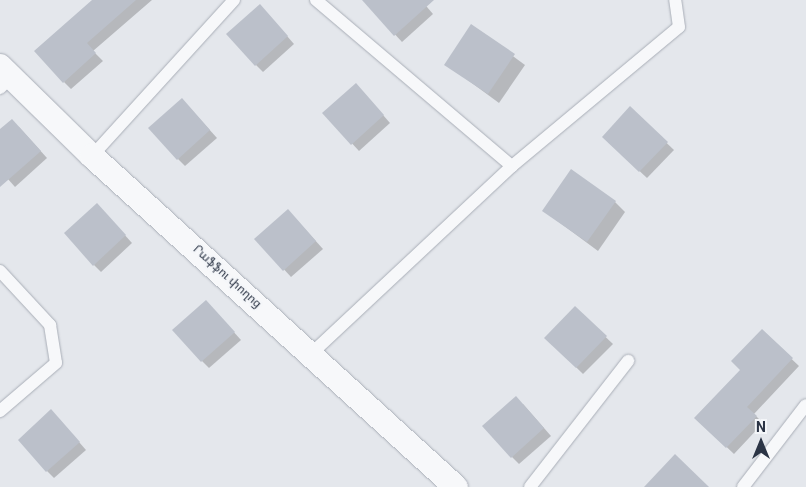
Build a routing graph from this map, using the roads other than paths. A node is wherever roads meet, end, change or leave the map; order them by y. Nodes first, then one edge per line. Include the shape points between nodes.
1 (234, 0) edge
2 (316, 0) edge
3 (675, 0) edge
4 (4, 77) edge
5 (92, 156) junction
6 (512, 166) junction
7 (0, 271) edge
8 (312, 354) junction
9 (628, 361) dead end
10 (806, 405) edge
11 (0, 411) edge
12 (456, 487) edge
13 (530, 487) edge
14 (743, 487) edge

1 - 5 lane
2 - 6 lane
3 - 6 lane via 679,27
4 - 5 street, Րաֆֆու փողոց
5 - 8 street, Րաֆֆու փողոց
6 - 8 lane
7 - 11 lane via 50,324 56,363
8 - 12 street, Րաֆֆու փողոց
9 - 13 lane
10 - 14 lane

